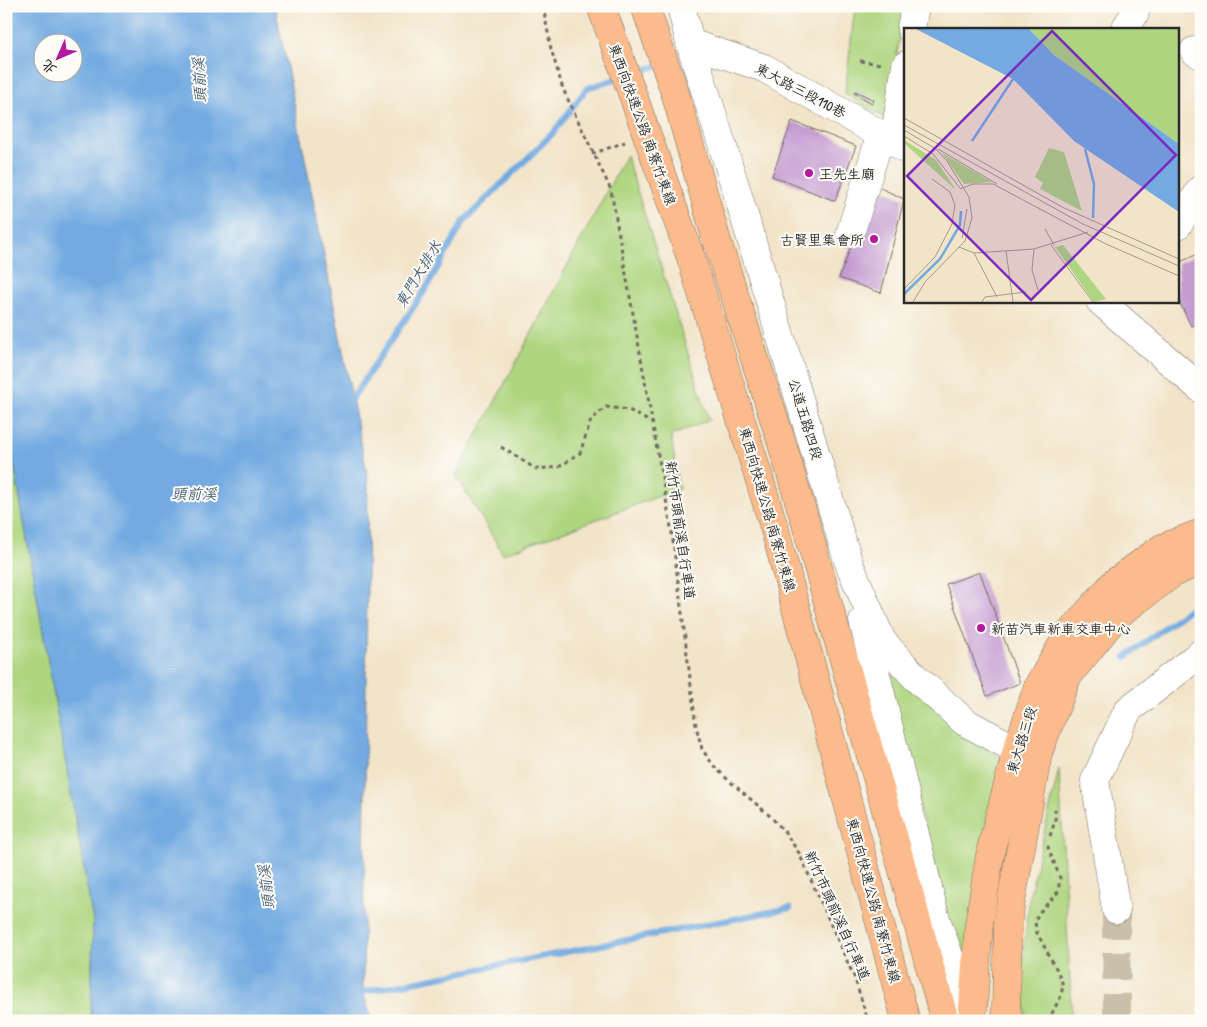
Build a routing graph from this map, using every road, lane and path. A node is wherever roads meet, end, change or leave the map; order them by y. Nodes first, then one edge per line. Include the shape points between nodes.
1 (543, 6) edge
2 (602, 6) edge
3 (645, 6) edge
4 (681, 6) edge
5 (915, 6) edge
6 (912, 28) edge
7 (690, 43) junction
8 (860, 61) dead end
9 (896, 61) edge
10 (894, 141) edge
11 (1201, 189) edge
12 (1180, 222) edge
13 (850, 234) dead end
14 (1108, 304) edge
15 (1201, 390) edge
16 (653, 424) junction
17 (501, 447) dead end
18 (1201, 533) edge
19 (1201, 560) edge
20 (848, 561) junction
21 (1201, 653) edge
22 (1028, 752) junction
23 (1054, 803) dead end
24 (1116, 910) tunnel mouth
25 (868, 1021) edge
26 (906, 1021) edge
27 (945, 1021) edge
28 (972, 1021) edge
29 (1009, 1021) edge
30 (1048, 1021) edge

1 - 16 path, 新竹市頭前溪自行車道 via 562,89 611,190
2 - 26 main road, 東西向快速公路 南寮竹東線, bridge via 691,258 775,530
3 - 27 main road, bridge via 676,96 716,238 805,521
4 - 7 street, 公道五路四段
5 - 6 street
7 - 10 street, 東大路三段110巷 via 764,68
7 - 20 street, 公道五路四段
8 - 9 path via 884,65
9 - 10 street
10 - 13 street
11 - 12 street
14 - 15 street
16 - 17 path via 629,410 606,408 591,420 580,453 559,467 536,469
16 - 25 path, 新竹市頭前溪自行車道 via 672,533 696,726 702,749 725,778 784,831 799,853 856,979
18 - 22 main road, 東大路三段 via 1162,548 1114,584 1068,635 1038,686
19 - 22 main road, 東大路三段 via 1173,573 1116,616 1067,678
20 - 22 street, 公道五路四段 via 882,641 916,678 965,722
20 - 28 street via 936,916
21 - 24 street via 1128,710 1095,780
22 - 28 main road, 東大路三段 via 991,849 979,924
22 - 29 main road, 東大路三段 via 1008,919 1006,1010
23 - 30 path via 1055,821 1048,847 1060,878 1058,892 1035,920 1036,931 1063,985

